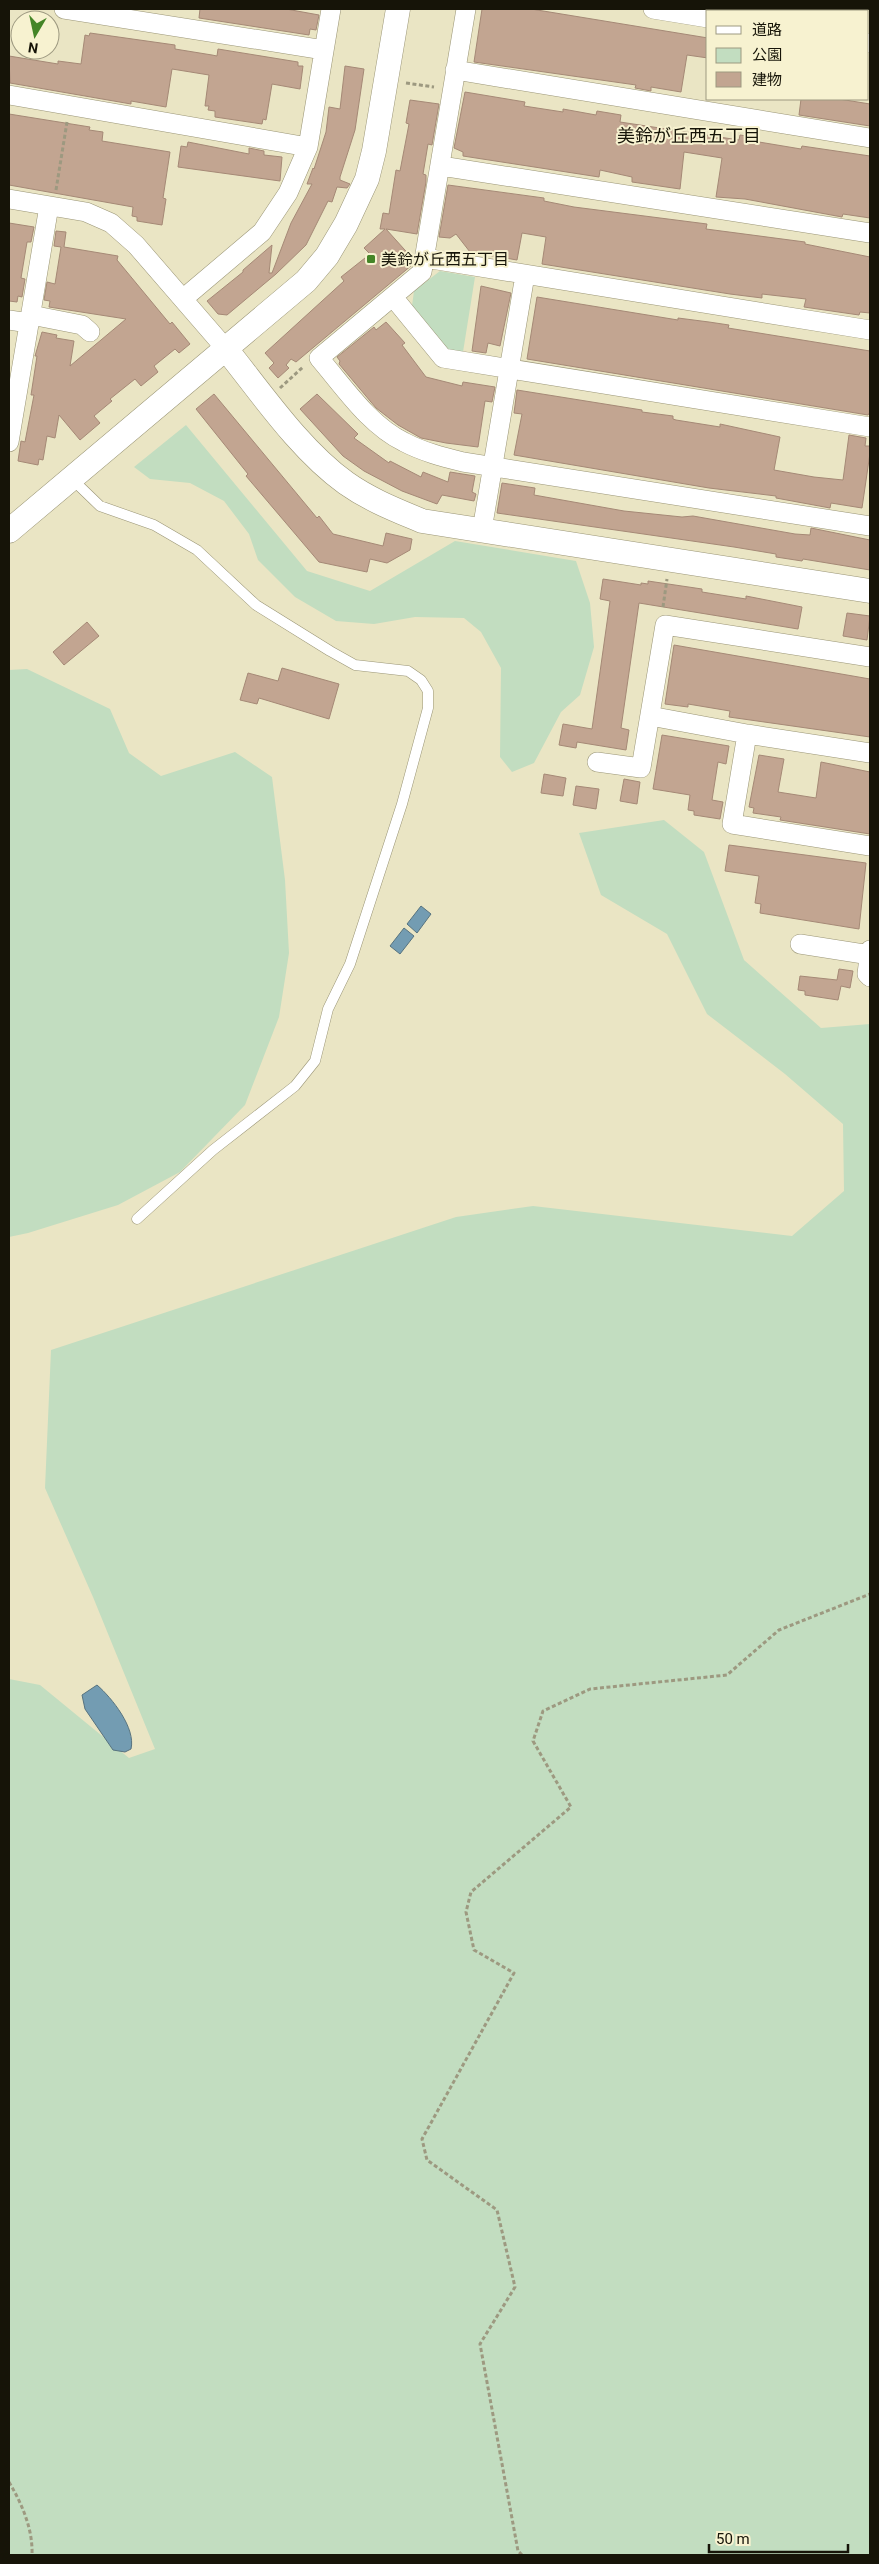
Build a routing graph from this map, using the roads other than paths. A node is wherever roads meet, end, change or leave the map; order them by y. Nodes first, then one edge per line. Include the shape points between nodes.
1 (64, 9) edge
2 (331, 9) edge
3 (398, 9) edge
4 (466, 9) edge
5 (653, 9) edge
6 (706, 18) edge
7 (324, 50) junction
8 (455, 70) junction
9 (9, 95) edge
10 (870, 138) edge
11 (308, 147) junction
12 (441, 166) junction
13 (9, 199) edge
14 (52, 202) junction
15 (870, 234) edge
16 (425, 258) junction
17 (525, 275) junction
18 (393, 297) junction
19 (184, 298) junction
20 (30, 319) junction
21 (9, 320) edge
22 (870, 330) edge
23 (90, 332) dead end
24 (226, 349) junction
25 (508, 368) junction
26 (870, 427) edge
27 (9, 442) edge
28 (493, 466) junction
29 (72, 479) junction
30 (870, 526) edge
31 (482, 530) junction
32 (9, 531) edge
33 (870, 592) edge
34 (870, 657) edge
35 (650, 716) junction
36 (747, 734) junction
37 (870, 753) edge
38 (597, 762) dead end
39 (870, 846) edge
40 (800, 944) dead end
41 (870, 952) edge
42 (870, 977) edge
43 (137, 1219) dead end

1 - 7 street
2 - 7 street
3 - 24 street via 374,151 358,201 327,256 306,281
4 - 8 street
5 - 6 street
7 - 11 street
8 - 10 street
8 - 12 street
9 - 11 street
11 - 19 street via 288,193 262,232
12 - 15 street
12 - 16 street
13 - 14 street
14 - 19 street via 111,223 136,245
14 - 20 street
16 - 17 street
16 - 18 street via 422,272
17 - 22 street
17 - 25 street
18 - 25 street via 442,358
18 - 28 street via 319,358 372,420 402,442 429,453
19 - 24 street
20 - 21 street
20 - 23 street via 82,325
20 - 27 street
24 - 29 street
24 - 31 street via 312,454 346,483 379,503 422,520
25 - 26 street
25 - 28 street
28 - 30 street
28 - 31 street
29 - 32 street
29 - 43 lane via 100,506 154,525 197,550 256,605 330,651 355,665 408,671 421,680 428,691 428,708 402,804 350,964 328,1010 315,1061 295,1086 213,1150
31 - 33 street
34 - 35 street via 665,624
35 - 36 street
35 - 38 street via 641,768
36 - 37 street
36 - 39 street via 732,824
40 - 41 street
41 - 42 street via 867,974

